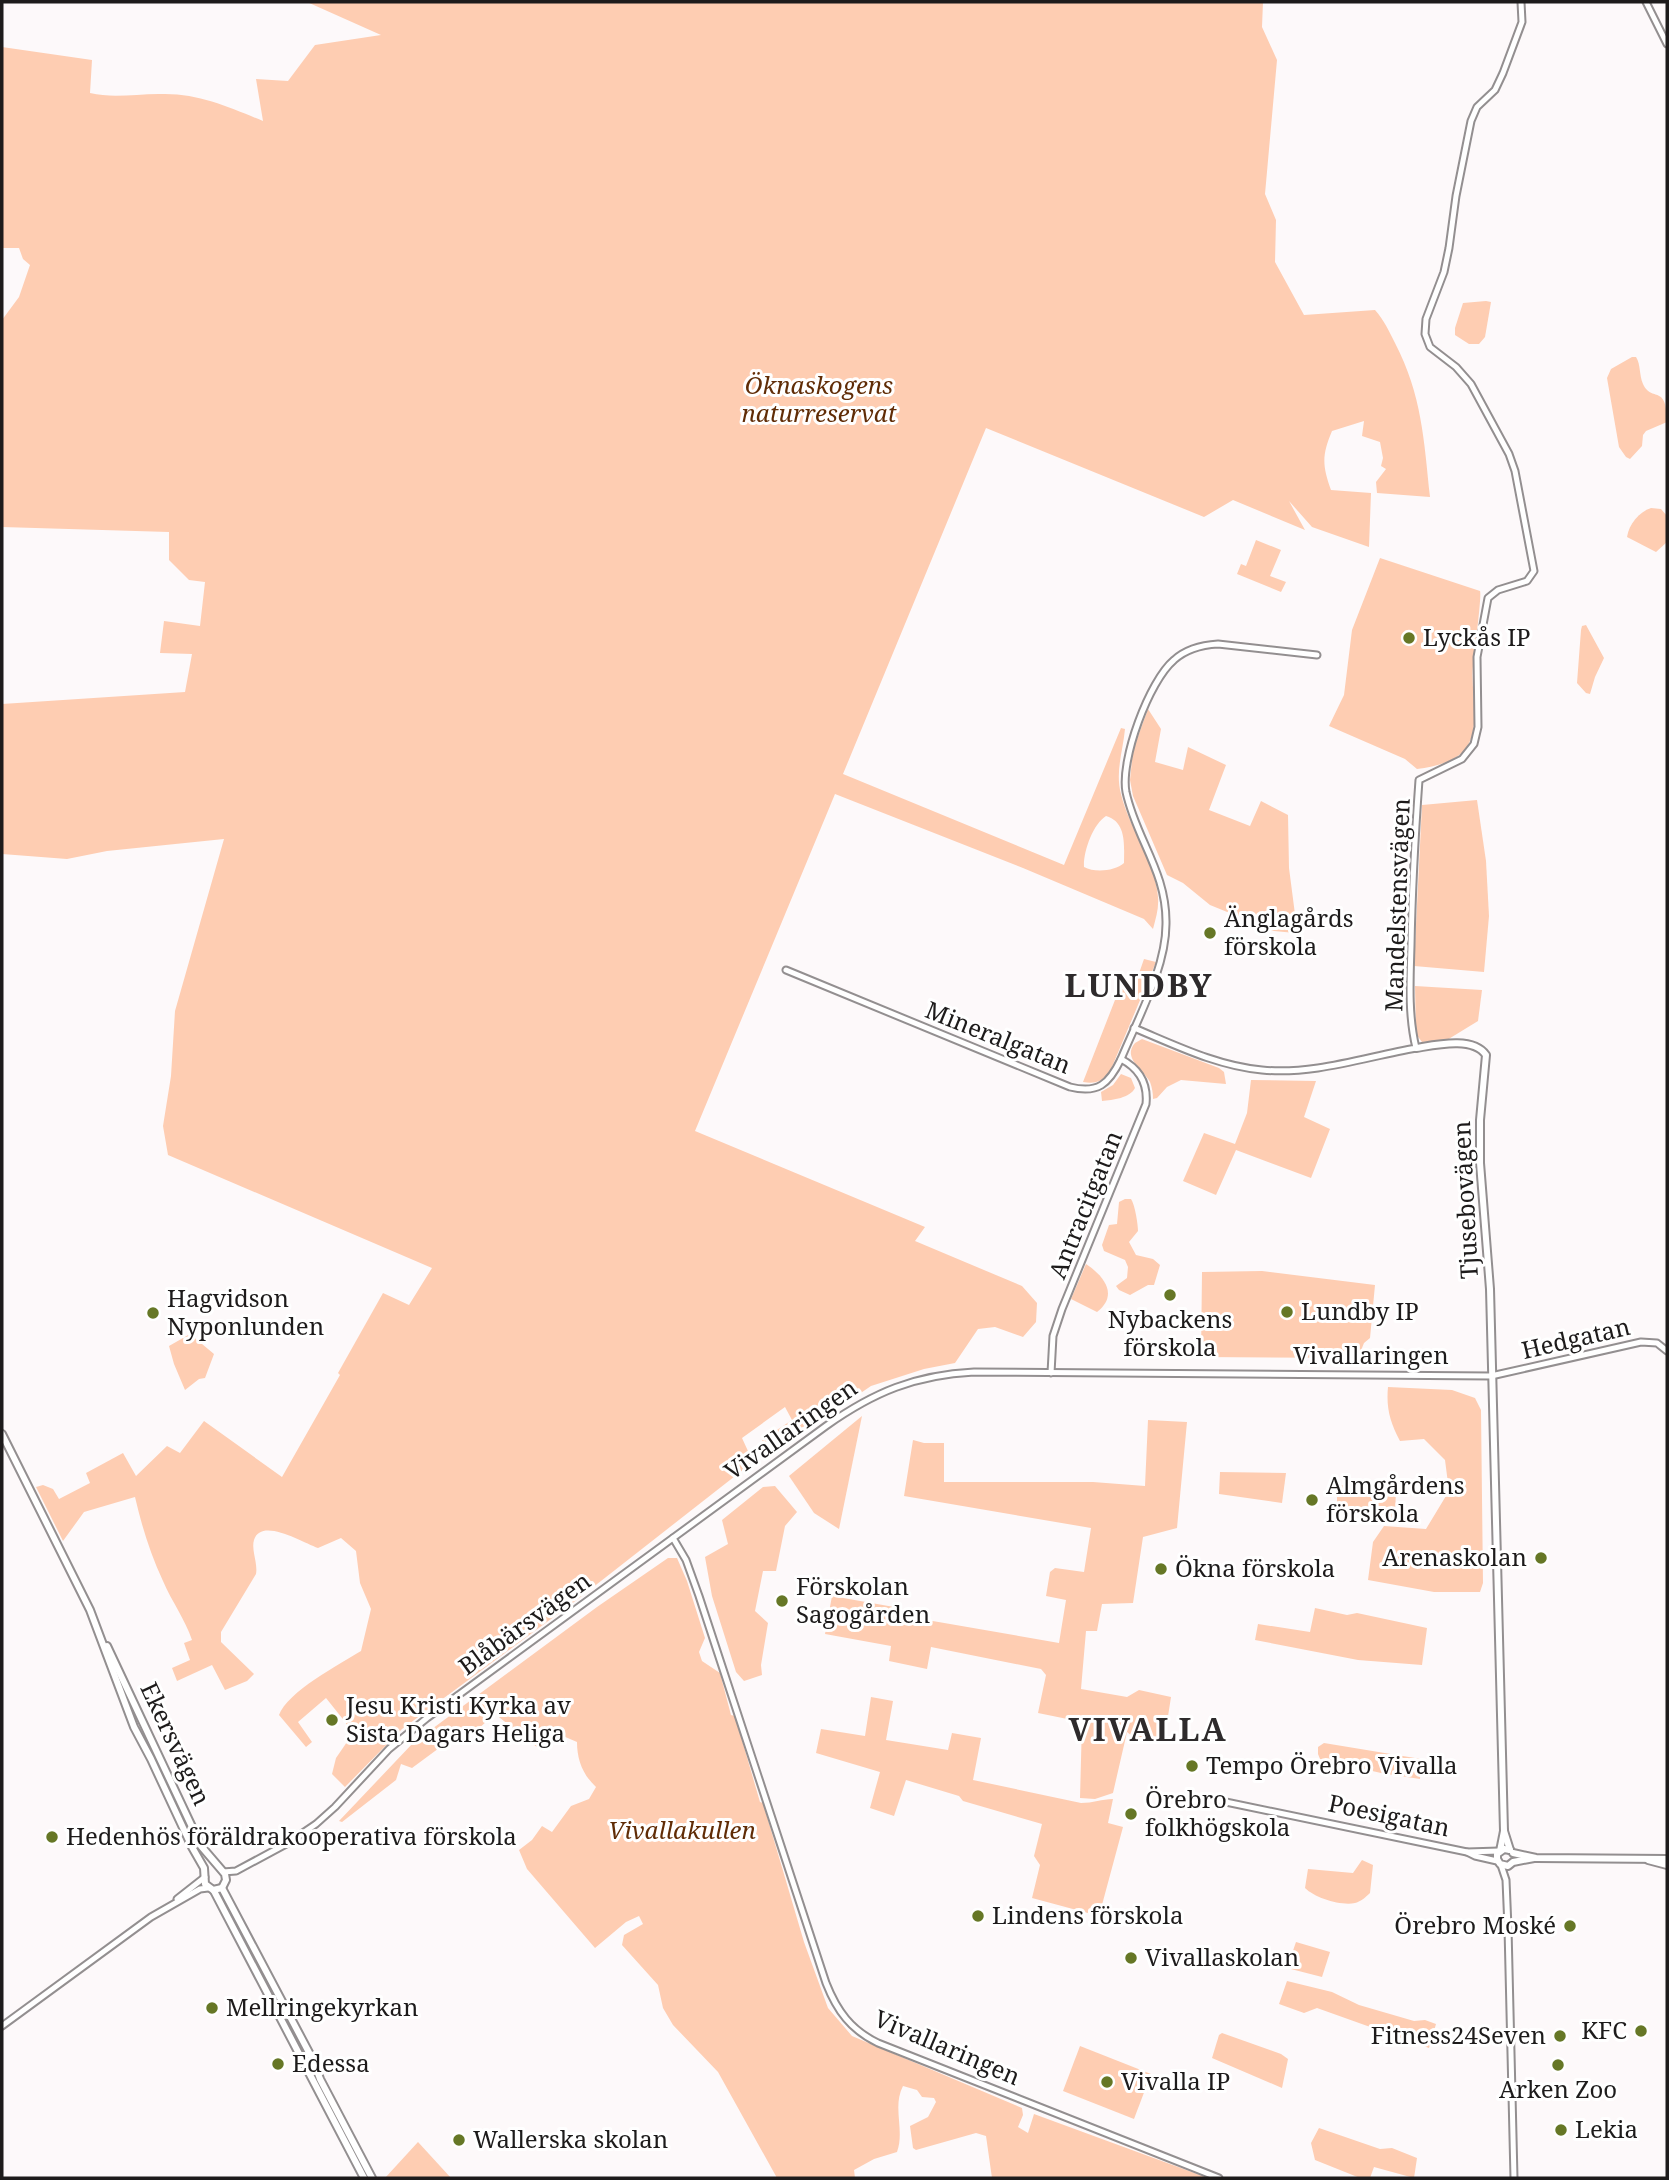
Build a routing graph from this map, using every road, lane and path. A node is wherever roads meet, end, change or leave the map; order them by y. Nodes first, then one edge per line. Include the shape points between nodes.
1 (1521, 2) edge
2 (1646, 2) edge
3 (1667, 44) edge
4 (1317, 655) dead end
5 (786, 970) dead end
6 (1134, 1028) junction
7 (1416, 1048) junction
8 (1121, 1059) junction
9 (1667, 1351) edge
10 (1051, 1373) junction
11 (1491, 1376) junction
12 (2, 1434) edge
13 (673, 1538) junction
14 (99, 1633) junction
15 (146, 1729) junction
16 (137, 1733) junction
17 (1221, 1801) dead end
18 (1504, 1831) junction
19 (1499, 1851) junction
20 (1467, 1852) junction
21 (1511, 1852) junction
22 (1536, 1858) junction
23 (1639, 1858) junction
24 (1667, 1859) edge
25 (1499, 1863) junction
26 (1512, 1863) junction
27 (1667, 1865) edge
28 (221, 1871) junction
29 (236, 1871) junction
30 (205, 1875) junction
31 (1506, 1880) junction
32 (224, 1886) junction
33 (211, 1889) junction
34 (184, 1896) junction
35 (2, 2026) edge
36 (315, 2065) junction
37 (307, 2069) junction
38 (364, 2178) edge
39 (372, 2178) edge
40 (1219, 2178) edge
41 (1514, 2178) edge

1 - 7 street, Mandelstensvägen via 1522,22 1503,73 1495,90 1474,111 1444,272 1424,334 1430,347 1471,384 1512,462 1534,571 1527,581 1488,598 1477,657 1476,737 1469,752 1419,780 1410,995
2 - 3 street
4 - 6 street, Mineralgatan via 1208,645 1172,661 1152,690 1127,758 1125,784 1164,888 1166,926 1160,964
5 - 8 street, Mineralgatan via 1070,1087 1087,1090 1104,1084
6 - 7 street via 1213,1060 1262,1070 1324,1068
6 - 8 street, Mineralgatan
7 - 11 main road, Tjusebovägen via 1469,1045 1486,1055 1480,1153
8 - 10 street, Antracitgatan via 1142,1077 1146,1104 1062,1309 1053,1336
9 - 11 street, Hedgatan via 1657,1343 1641,1342
10 - 11 street, Vivallaringen
10 - 13 street, Vivallaringen via 958,1373 885,1390 834,1420
11 - 18 main road
12 - 14 main road, Ekersvägen
13 - 29 street, Blåbärsvägen via 410,1731 316,1824
13 - 40 street, Vivallaringen via 699,1596 834,2002 852,2027 872,2040
14 - 15 main road, Ekersvägen
14 - 16 main road, Ekersvägen
15 - 16 main road
15 - 28 main road, Ekersvägen via 201,1846
16 - 30 main road, Ekersvägen
17 - 20 street, Poesigatan
18 - 19 main road
18 - 21 main road
19 - 20 street, Poesigatan
19 - 21 main road
19 - 25 main road
20 - 25 street, Poesigatan
21 - 22 main road
21 - 26 main road
22 - 23 main road
22 - 26 main road
23 - 24 main road
23 - 27 main road
25 - 26 main road
25 - 31 street
26 - 31 street
28 - 29 street, Blåbärsvägen
28 - 30 main road via 210,1870
28 - 32 main road
29 - 32 street, Blåbärsvägen
30 - 33 main road, Ekersvägen
30 - 34 street
31 - 41 street
32 - 33 main road
32 - 36 main road
33 - 34 street
33 - 37 main road
34 - 35 street
36 - 37 main road
36 - 39 main road
37 - 38 main road

